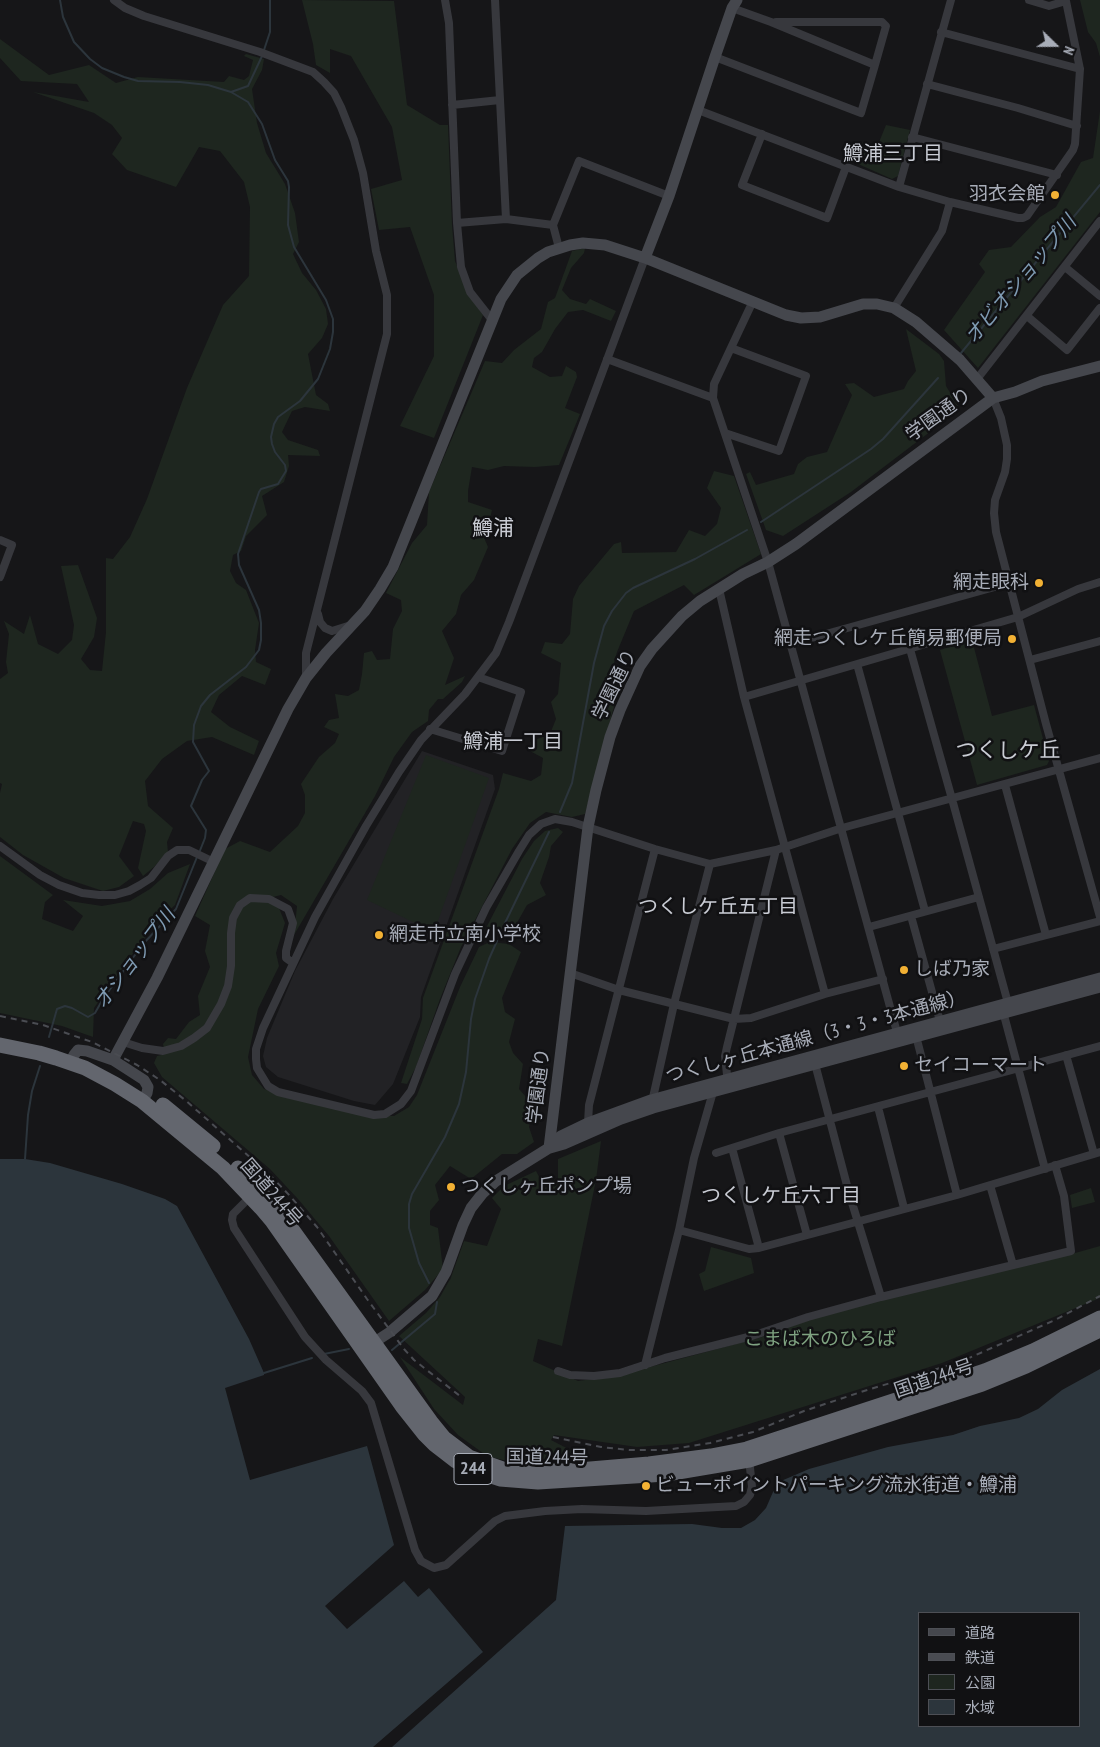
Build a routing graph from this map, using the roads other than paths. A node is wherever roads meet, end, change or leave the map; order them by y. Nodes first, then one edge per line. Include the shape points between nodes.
1 (114, 0) edge
2 (445, 0) edge
3 (496, 0) edge
4 (951, 0) edge
5 (1029, 0) edge
6 (734, 4) edge
7 (771, 22) junction
8 (941, 32) junction
9 (715, 57) junction
10 (876, 64) junction
11 (1080, 69) junction
12 (927, 84) junction
13 (500, 100) junction
14 (452, 104) junction
15 (698, 110) junction
16 (1076, 126) junction
17 (762, 134) junction
18 (912, 137) junction
19 (846, 167) junction
20 (1057, 175) junction
21 (899, 188) junction
22 (669, 196) junction
23 (950, 202) junction
24 (506, 219) junction
25 (1100, 221) edge
26 (457, 224) junction
27 (553, 225) junction
28 (559, 248) junction
29 (645, 258) junction
30 (1064, 266) junction
31 (1100, 296) edge
32 (753, 301) junction
33 (894, 308) junction
34 (1100, 308) edge
35 (1027, 316) junction
36 (492, 320) junction
37 (731, 348) junction
38 (607, 359) junction
39 (1100, 366) edge
40 (977, 379) junction
41 (713, 398) junction
42 (993, 398) junction
43 (725, 433) junction
44 (0, 540) edge
45 (768, 562) junction
46 (0, 577) edge
47 (1100, 582) edge
48 (1009, 583) junction
49 (719, 589) junction
50 (318, 612) junction
51 (1018, 617) junction
52 (353, 624) junction
53 (1100, 641) edge
54 (790, 644) junction
55 (910, 650) junction
56 (1030, 660) junction
57 (857, 664) junction
58 (478, 677) junction
59 (306, 678) junction
60 (800, 681) junction
61 (744, 697) junction
62 (430, 729) junction
63 (1100, 758) edge
64 (1060, 769) junction
65 (1005, 785) junction
66 (952, 799) junction
67 (899, 813) junction
68 (588, 827) junction
69 (842, 828) junction
70 (0, 846) edge
71 (784, 846) junction
72 (655, 849) junction
73 (776, 850) junction
74 (214, 862) junction
75 (710, 864) junction
76 (979, 897) junction
77 (926, 912) junction
78 (911, 916) junction
79 (1100, 919) edge
80 (869, 927) junction
81 (1046, 935) junction
82 (993, 949) junction
83 (294, 963) junction
84 (570, 973) junction
85 (1100, 978) edge
86 (883, 979) junction
87 (1100, 987) edge
88 (619, 990) junction
89 (825, 994) junction
90 (674, 1004) junction
91 (1006, 1009) junction
92 (734, 1019) junction
93 (940, 1021) junction
94 (915, 1032) junction
95 (0, 1037) edge
96 (899, 1037) junction
97 (123, 1042) junction
98 (0, 1045) edge
99 (1100, 1046) edge
100 (1066, 1055) junction
101 (72, 1059) junction
102 (113, 1060) junction
103 (814, 1060) junction
104 (1018, 1068) junction
105 (728, 1084) junction
106 (712, 1087) junction
107 (930, 1093) junction
108 (145, 1097) junction
109 (652, 1104) junction
110 (878, 1107) junction
111 (829, 1120) junction
112 (588, 1123) junction
113 (779, 1133) junction
114 (549, 1148) junction
115 (732, 1148) junction
116 (716, 1153) dead end
117 (1097, 1153) edge
118 (1055, 1165) junction
119 (1045, 1169) junction
120 (990, 1185) junction
121 (254, 1192) junction
122 (957, 1195) junction
123 (904, 1208) junction
124 (856, 1221) junction
125 (679, 1230) junction
126 (807, 1235) junction
127 (758, 1248) junction
128 (1013, 1266) junction
129 (880, 1297) junction
130 (1100, 1318) edge
131 (1100, 1330) edge
132 (369, 1346) junction
133 (645, 1365) junction
134 (558, 1371) dead end
135 (748, 1454) junction

1 - 50 street via 144,16 313,72 341,107 354,140 387,295 387,334
2 - 14 street via 450,24
3 - 13 street
4 - 8 street
5 - 11 street via 1050,6 1066,1
6 - 7 street
6 - 9 street
7 - 10 street
7 - 10 street via 882,22 886,26
8 - 11 street
8 - 12 street
9 - 10 street via 861,113
9 - 15 street
11 - 16 street
12 - 16 street
12 - 18 street
13 - 14 street
13 - 24 street
14 - 26 street
15 - 17 street
15 - 22 street
16 - 20 street via 1073,150
17 - 19 street
17 - 19 street via 742,186 827,218
18 - 20 street
18 - 21 street
19 - 21 street
20 - 23 street via 1023,218
21 - 23 street
22 - 27 street via 579,161
22 - 29 street
23 - 33 street via 942,231
24 - 26 street
24 - 27 street
25 - 30 street
26 - 36 street via 461,267 470,292
27 - 28 street
28 - 29 street via 593,244 622,249
28 - 36 street via 538,258 517,275
29 - 32 street
29 - 38 street
30 - 31 street
30 - 35 street
32 - 33 street via 801,318 820,317 863,304
32 - 37 street
33 - 40 street via 931,335
34 - 35 street via 1067,350
35 - 40 street
36 - 52 street via 393,567
37 - 41 street via 714,384
37 - 43 street via 806,376 779,451
38 - 41 street
38 - 58 street via 509,622 496,653
39 - 42 street, 学園通り
40 - 42 street
41 - 43 street
42 - 45 street, 学園通り
42 - 48 street via 1007,445 1006,466 994,514
43 - 45 street
44 - 46 street via 12,545
45 - 49 street, 学園通り
45 - 54 street
47 - 51 street
48 - 51 street
48 - 54 street
49 - 61 street
49 - 68 street, 学園通り via 682,616 640,666 610,737
50 - 52 street via 320,622 332,631
50 - 59 street via 306,653
51 - 55 street
51 - 56 street
52 - 59 street
53 - 56 street
54 - 60 street
55 - 57 street
55 - 66 street
56 - 64 street
57 - 60 street
57 - 67 street
58 - 62 street
58 - 62 street via 521,692 502,751
59 - 74 street
60 - 61 street
60 - 69 street
61 - 71 street
62 - 83 street via 366,826
63 - 64 street
64 - 65 street
64 - 79 street
65 - 66 street
65 - 81 street
66 - 67 street
66 - 76 street
67 - 69 street
67 - 77 street
68 - 72 street
68 - 83 street via 554,819 541,824 529,835 486,908 455,974 410,1091 401,1104 385,1114 278,1092 262,1078 256,1059 259,1037
68 - 84 street, 学園通り
69 - 71 street
69 - 80 street
70 - 74 street via 59,885 100,895 129,891 150,878 177,850 189,850
71 - 73 street
71 - 89 street
72 - 75 street
72 - 88 street
73 - 75 street
73 - 92 street
74 - 97 street
75 - 90 street
76 - 77 street
76 - 82 street
77 - 78 street
78 - 80 street
78 - 93 street
79 - 81 street
80 - 86 street
81 - 82 street
82 - 91 street
83 - 97 street via 286,958 293,923 288,909 269,898 250,898 233,918 228,986 207,1028 181,1046 163,1050
84 - 88 street
84 - 114 street, 学園通り
85 - 91 street, つくしヶ丘本通線（3・3・3本通線）
86 - 89 street
86 - 96 street
87 - 91 street, つくしヶ丘本通線（3・3・3本通線）
88 - 90 street
88 - 112 street via 589,1105
89 - 92 street via 751,1018
90 - 92 street
90 - 109 street
91 - 93 street, つくしヶ丘本通線（3・3・3本通線）
91 - 94 street, つくしヶ丘本通線（3・3・3本通線）
91 - 104 street
92 - 105 street via 725,1056
93 - 94 street, つくしヶ丘本通線（3・3・3本通線）
94 - 96 street, つくしヶ丘本通線（3・3・3本通線）
94 - 107 street
95 - 101 highway, 国道244号 / 244 via 33,1042
96 - 103 street, つくしヶ丘本通線（3・3・3本通線）
97 - 102 street
98 - 101 highway, 国道244号 / 244
99 - 100 street
100 - 104 street
100 - 117 street
101 - 102 street via 78,1050
101 - 108 highway, 国道244号 / 244
102 - 108 street via 144,1080 148,1087
103 - 105 street, つくしヶ丘本通線（3・3・3本通線）
103 - 111 street
104 - 107 street
104 - 119 street
105 - 106 street, つくしヶ丘本通線（3・3・3本通線）
106 - 109 street, つくしヶ丘本通線（3・3・3本通線）
106 - 125 street
107 - 110 street
107 - 122 street
108 - 121 highway, 国道244号 / 244 via 222,1168
109 - 112 street, つくしヶ丘本通線（3・3・3本通線）
109 - 114 street, つくしヶ丘本通線（3・3・3本通線） via 621,1120
110 - 111 street
110 - 123 street
111 - 113 street
111 - 124 street
112 - 114 street, つくしヶ丘本通線（3・3・3本通線） via 561,1136
113 - 115 street
113 - 126 street
114 - 132 street, つくしヶ丘本通線（3・3・3本通線） via 496,1181 482,1194 471,1208 446,1272 432,1296
115 - 116 street
115 - 127 street
117 - 118 street
118 - 119 street
118 - 128 street via 1064,1196 1071,1251
119 - 120 street
120 - 122 street
120 - 128 street
121 - 132 highway, 国道244号 / 244 via 286,1240
121 - 135 street via 234,1214 234,1228 305,1336 371,1403 415,1550 421,1561 434,1568 446,1565 504,1516 582,1509 646,1511 736,1506 750,1495
122 - 123 street
123 - 124 street
124 - 126 street
124 - 129 street
125 - 127 street via 749,1249
125 - 133 street
126 - 127 street
128 - 129 street
129 - 133 street
130 - 135 highway, 国道244号 / 244 via 985,1371
131 - 135 highway, 国道244号 / 244 via 982,1384
132 - 135 highway, 国道244号 / 244 via 402,1406 434,1444 456,1461 492,1477 538,1482 666,1474
133 - 134 street via 620,1373 594,1376

